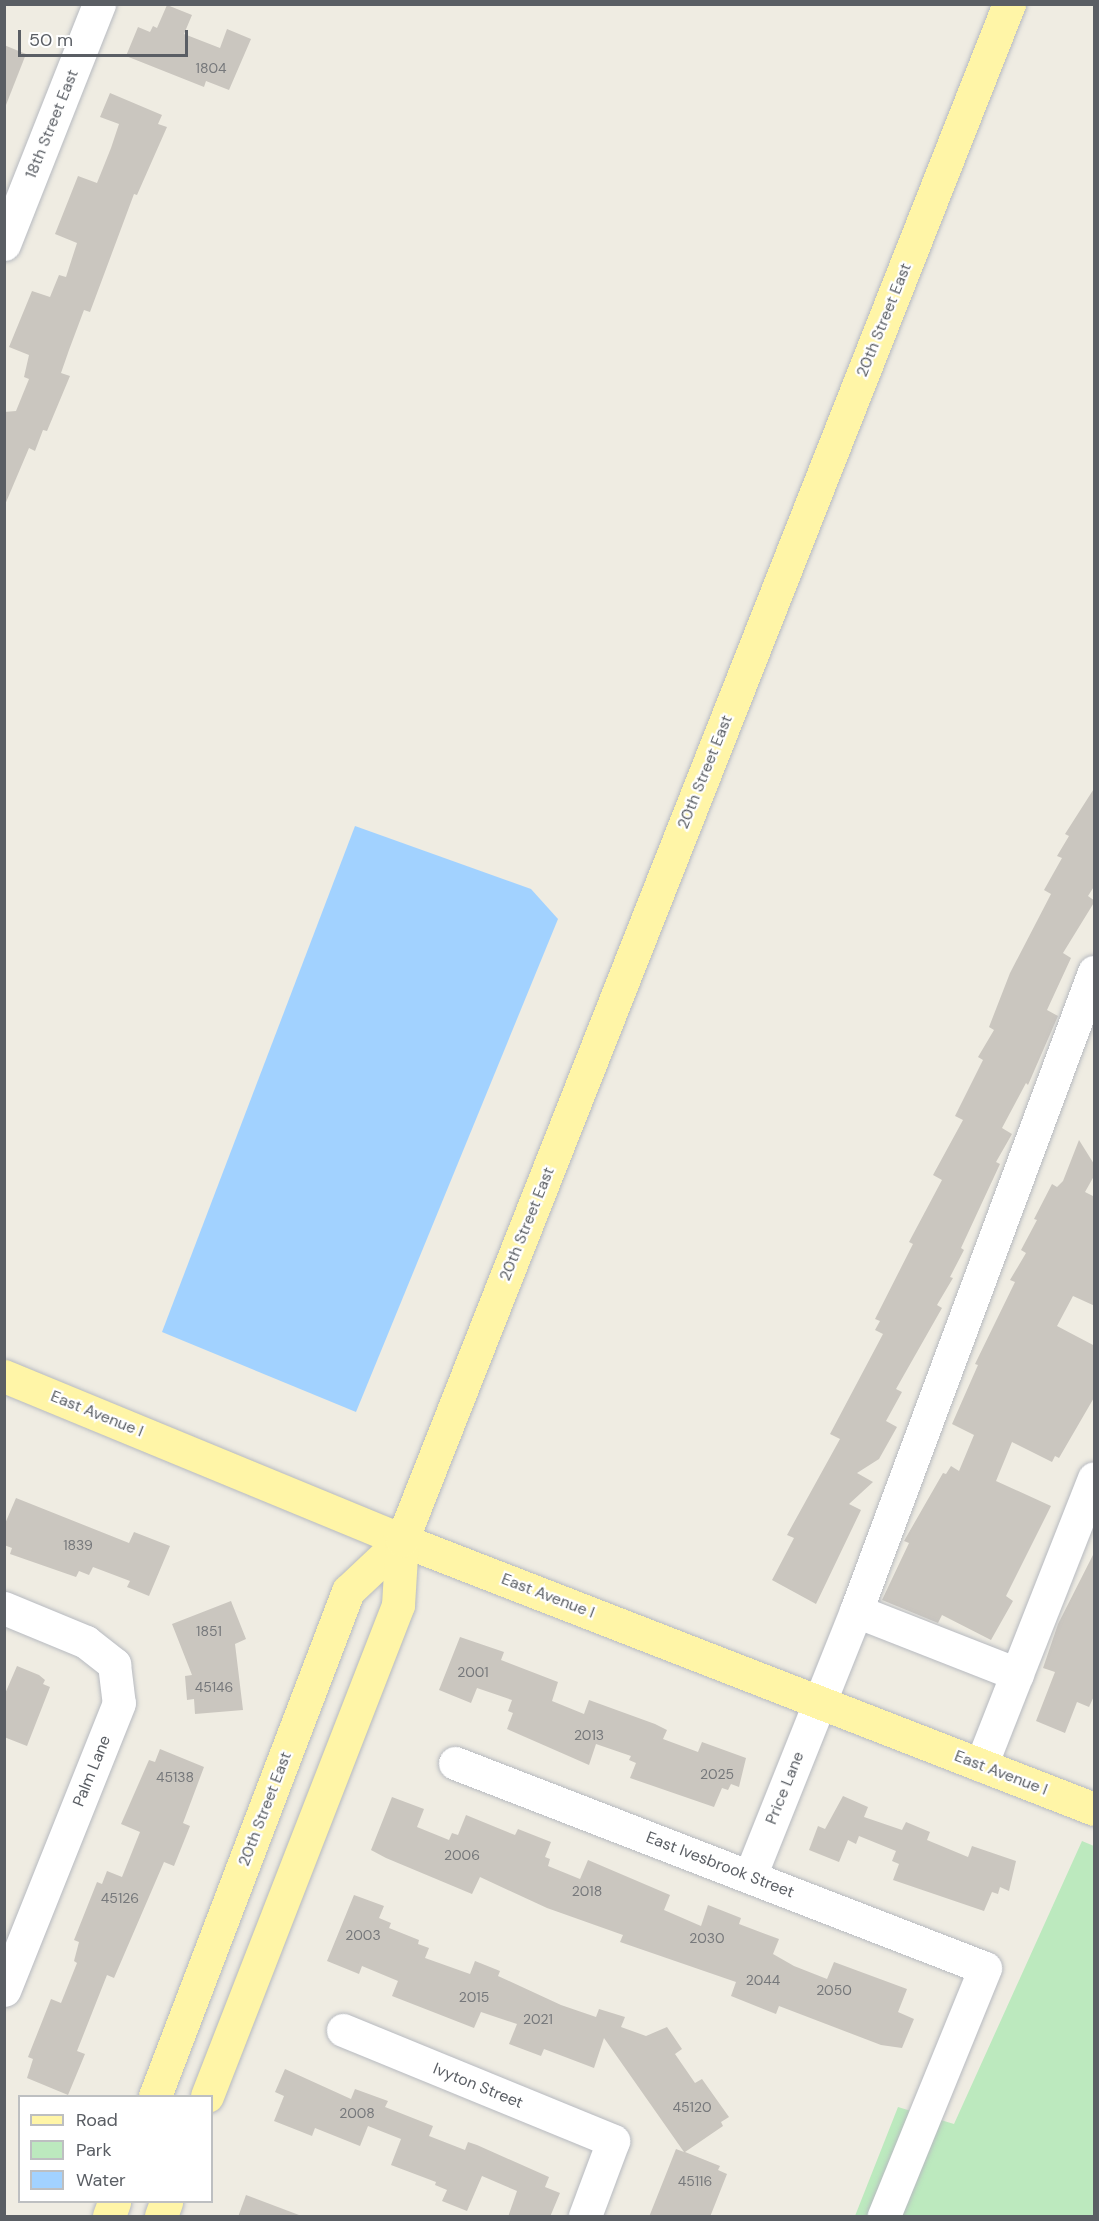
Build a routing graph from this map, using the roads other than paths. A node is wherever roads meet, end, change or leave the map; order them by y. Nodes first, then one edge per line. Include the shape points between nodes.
1 (99, 4) edge
2 (1009, 4) edge
3 (4, 244) edge
4 (1095, 972) edge
5 (1086, 1018) edge
6 (4, 1376) edge
7 (1095, 1478) edge
8 (402, 1540) junction
9 (4, 1608) edge
10 (856, 1611) junction
11 (1017, 1674) junction
12 (819, 1701) junction
13 (454, 1763) dead end
14 (981, 1765) junction
15 (1095, 1809) edge
16 (750, 1876) junction
17 (4, 1990) edge
18 (343, 2030) dead end
19 (156, 2095) edge
20 (208, 2095) edge
21 (585, 2217) edge
22 (884, 2217) edge

1 - 3 street, 18th Street East
2 - 8 main road, 20th Street East
4 - 5 street, Price Lane
5 - 10 street, Price Lane
6 - 8 main road, East Avenue I
7 - 11 street
8 - 12 main road, East Avenue I
8 - 19 main road, 20th Street East via 348,1591
8 - 20 main road, 20th Street East via 398,1605
9 - 17 street, Palm Lane via 86,1642 114,1664 119,1703
10 - 11 street
10 - 12 street, Price Lane
11 - 14 street
12 - 14 main road, East Avenue I
12 - 16 street, Price Lane
13 - 16 street, East Ivesbrook Street
14 - 15 main road, East Avenue I
16 - 22 street, East Ivesbrook Street via 985,1968
18 - 21 street, Ivyton Street via 613,2141

